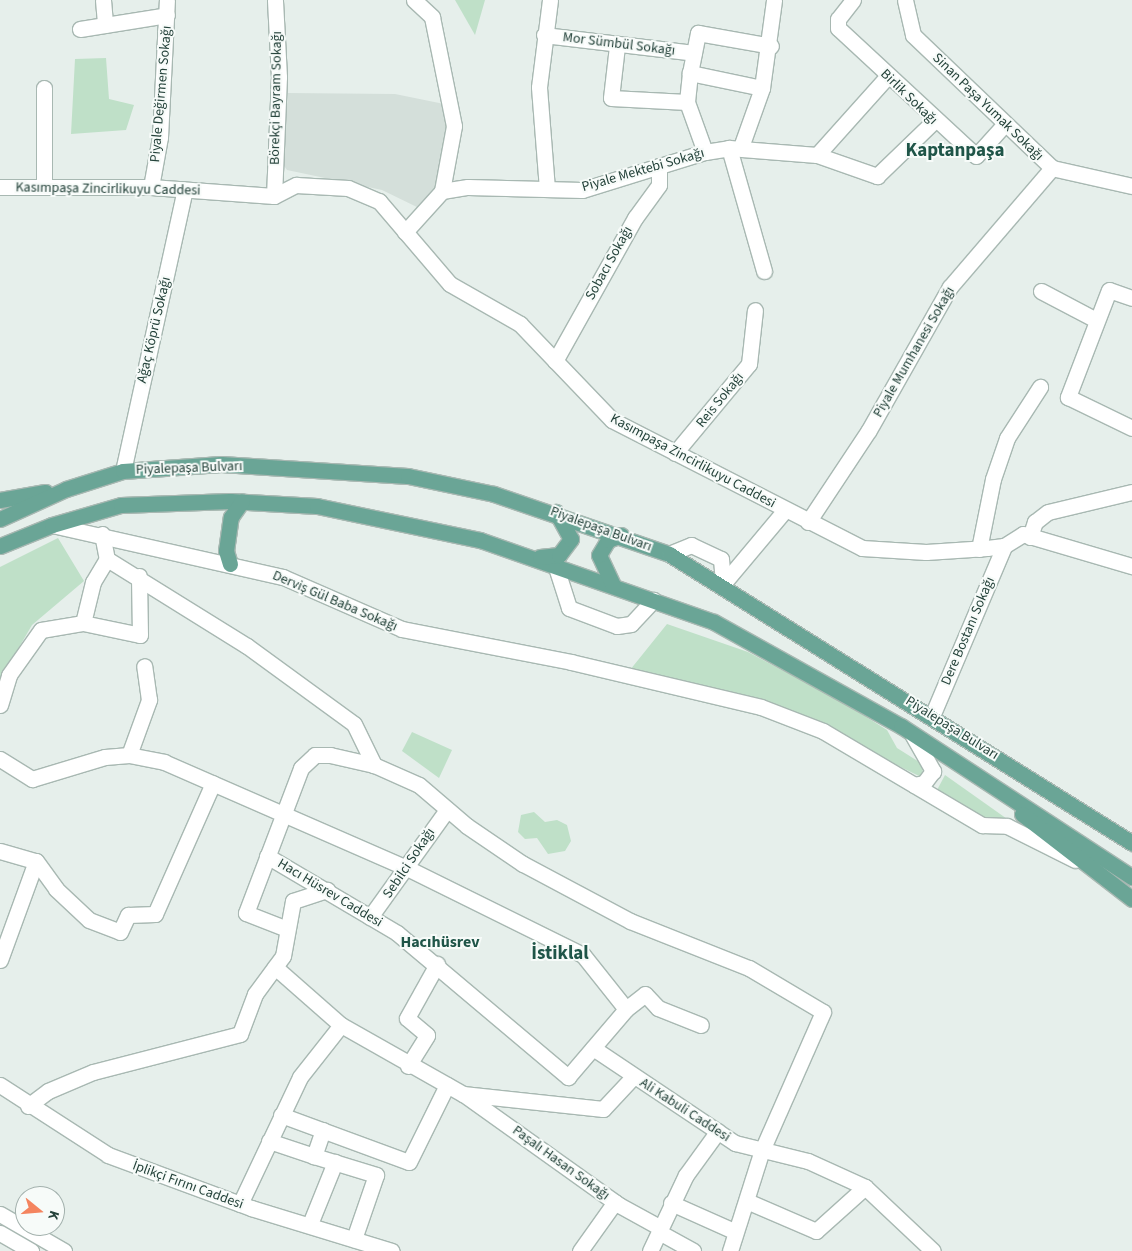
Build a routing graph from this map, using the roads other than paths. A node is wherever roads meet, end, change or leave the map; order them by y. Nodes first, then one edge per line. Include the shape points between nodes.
1 (103, 0) edge
2 (275, 0) edge
3 (414, 0) edge
4 (550, 0) edge
5 (774, 0) edge
6 (853, 0) edge
7 (906, 0) edge
8 (167, 7) edge
9 (105, 25) junction
10 (80, 29) dead end
11 (544, 35) junction
12 (617, 46) junction
13 (770, 46) junction
14 (694, 53) junction
15 (690, 73) junction
16 (888, 76) junction
17 (44, 88) dead end
18 (762, 88) junction
19 (687, 102) junction
20 (934, 120) junction
21 (1004, 125) junction
22 (735, 148) junction
23 (704, 152) junction
24 (817, 155) junction
25 (660, 166) junction
26 (1052, 168) junction
27 (1132, 186) edge
28 (0, 187) edge
29 (44, 187) junction
30 (151, 187) junction
31 (547, 189) junction
32 (185, 190) junction
33 (442, 190) junction
34 (274, 196) junction
35 (404, 232) junction
36 (764, 271) dead end
37 (1041, 291) dead end
38 (1132, 298) edge
39 (755, 310) dead end
40 (1096, 320) junction
41 (555, 360) junction
42 (1040, 387) dead end
43 (1132, 428) edge
44 (675, 454) junction
45 (123, 471) junction
46 (66, 489) junction
47 (1131, 494) edge
48 (0, 500) edge
49 (242, 502) junction
50 (784, 510) junction
51 (556, 512) junction
52 (0, 519) edge
53 (808, 522) junction
54 (52, 525) junction
55 (102, 534) junction
56 (621, 535) junction
57 (1030, 537) junction
58 (0, 546) edge
59 (1004, 546) junction
60 (979, 549) junction
61 (669, 554) junction
62 (536, 558) junction
63 (107, 559) junction
64 (230, 564) junction
65 (555, 564) junction
66 (1132, 566) edge
67 (139, 576) junction
68 (723, 584) junction
69 (613, 585) junction
70 (653, 600) junction
71 (83, 622) junction
72 (144, 666) dead end
73 (0, 705) edge
74 (932, 716) junction
75 (910, 732) junction
76 (129, 755) junction
77 (0, 759) edge
78 (374, 765) junction
79 (213, 783) junction
80 (914, 785) junction
81 (997, 788) junction
82 (447, 810) junction
83 (283, 813) junction
84 (1132, 843) edge
85 (0, 851) edge
86 (267, 856) junction
87 (36, 861) junction
88 (1078, 861) junction
89 (409, 869) junction
90 (1132, 877) edge
91 (327, 890) junction
92 (1132, 899) edge
93 (370, 917) junction
94 (287, 929) junction
95 (0, 960) edge
96 (437, 964) junction
97 (275, 967) junction
98 (626, 1009) junction
99 (341, 1025) junction
100 (701, 1025) dead end
101 (594, 1048) junction
102 (408, 1066) junction
103 (634, 1076) junction
104 (0, 1085) edge
105 (447, 1085) junction
106 (463, 1094) junction
107 (28, 1106) junction
108 (281, 1115) junction
109 (322, 1130) junction
110 (718, 1132) junction
111 (269, 1141) junction
112 (762, 1150) junction
113 (314, 1156) junction
114 (335, 1162) junction
115 (864, 1187) junction
116 (615, 1202) junction
117 (749, 1202) junction
118 (671, 1203) junction
119 (240, 1204) junction
120 (0, 1214) edge
121 (15, 1223) edge
122 (310, 1224) junction
123 (660, 1230) junction
124 (734, 1231) junction
125 (0, 1233) edge
126 (38, 1236) edge
127 (354, 1239) junction
128 (25, 1248) edge
129 (64, 1251) edge
130 (392, 1251) edge
131 (580, 1251) edge
132 (650, 1251) edge
133 (693, 1251) edge
134 (730, 1251) edge
135 (933, 1251) edge

1 - 9 street
2 - 34 street, Börekçi Bayram Sokağı via 279,77
3 - 33 street via 432,17 454,126
4 - 11 street
5 - 13 street
6 - 16 street, Birlik Sokağı via 838,19 838,28
7 - 21 street, Sinan Paşa Yumak Sokağı via 913,35
8 - 9 street
8 - 30 street, Piyale Değirmen Sokağı via 160,136
9 - 10 street
11 - 12 street, Mor Sümbül Sokağı
11 - 31 street via 539,87
12 - 14 street, Mor Sümbül Sokağı
12 - 19 street via 611,98
13 - 14 street via 698,33
13 - 18 street
14 - 15 street
15 - 18 street
15 - 19 street
16 - 20 street, Birlik Sokağı
16 - 24 street
17 - 29 street
18 - 22 street
19 - 23 street
20 - 21 street, Birlik Sokağı via 976,156
20 - 24 street, Piyale Mektebi Sokağı via 877,176
21 - 26 street, Sinan Paşa Yumak Sokağı
22 - 23 street, Piyale Mektebi Sokağı
22 - 24 street, Piyale Mektebi Sokağı
22 - 36 street
23 - 25 street, Piyale Mektebi Sokağı
25 - 31 street, Piyale Mektebi Sokağı via 582,190
25 - 41 street, Sobacı Sokağı via 659,185 635,218
26 - 27 street, Sinan Paşa Yumak Sokağı
26 - 53 street, Piyale Mumhanesi Sokağı via 950,287 869,430
28 - 29 street, Kasımpaşa Zincirlikuyu Caddesi
29 - 30 street, Kasımpaşa Zincirlikuyu Caddesi
30 - 32 street, Kasımpaşa Zincirlikuyu Caddesi
31 - 33 street, Piyale Mektebi Sokağı
32 - 34 street, Kasımpaşa Zincirlikuyu Caddesi
32 - 45 street, Ağaç Köprü Sokağı
33 - 35 street
34 - 35 street, Kasımpaşa Zincirlikuyu Caddesi via 296,185 348,188 378,202
35 - 41 street, Kasımpaşa Zincirlikuyu Caddesi via 450,284 520,324
37 - 40 street
38 - 40 street via 1109,290
39 - 44 street, Reis Sokağı via 749,364
40 - 43 street via 1068,397
41 - 44 street, Kasımpaşa Zincirlikuyu Caddesi via 612,420
42 - 60 street via 1008,438 993,479
44 - 50 street, Kasımpaşa Zincirlikuyu Caddesi
45 - 46 main road, Piyalepaşa Bulvarı
45 - 51 main road, Piyalepaşa Bulvarı via 222,464 408,476
46 - 48 main road
46 - 52 main road, Piyalepaşa Bulvarı
47 - 57 street via 1048,512 1035,522
49 - 54 main road, Piyalepaşa Bulvarı via 121,505
49 - 62 main road, Piyalepaşa Bulvarı via 316,506 396,521
49 - 64 main road via 231,517 226,551
50 - 53 street, Kasımpaşa Zincirlikuyu Caddesi
50 - 68 street
51 - 56 main road, Piyalepaşa Bulvarı
51 - 62 main road via 571,539 559,555
53 - 60 street, Kasımpaşa Zincirlikuyu Caddesi via 862,548
54 - 55 street, Derviş Gül Baba Sokağı
54 - 58 main road, Piyalepaşa Bulvarı
55 - 63 street
55 - 64 street, Derviş Gül Baba Sokağı
56 - 61 main road, Piyalepaşa Bulvarı
56 - 69 main road via 608,540 599,555
57 - 59 street, Kasımpaşa Zincirlikuyu Caddesi via 1023,534
57 - 66 street
59 - 60 street, Kasımpaşa Zincirlikuyu Caddesi
59 - 74 street, Dere Bostanı Sokağı
61 - 68 main road, Piyalepaşa Bulvarı
61 - 68 street via 691,545 721,559
62 - 65 main road, Piyalepaşa Bulvarı
63 - 67 street
63 - 71 street via 93,582
64 - 80 street, Derviş Gül Baba Sokağı via 283,577 402,629 761,706 823,731
65 - 69 main road, Piyalepaşa Bulvarı
65 - 70 street via 569,608 618,626 631,624
67 - 71 street via 140,635
67 - 78 street via 354,724
68 - 74 main road, Piyalepaşa Bulvarı
69 - 70 main road, Piyalepaşa Bulvarı
70 - 75 main road, Piyalepaşa Bulvarı via 714,622 828,682
71 - 73 street via 41,630 10,675
72 - 76 street via 149,700
74 - 84 main road, Piyalepaşa Bulvarı
75 - 80 street via 933,771 924,783
75 - 81 main road, Piyalepaşa Bulvarı
76 - 77 street via 105,757 32,779
76 - 79 street via 164,762
78 - 82 street via 419,785
78 - 83 street, Hacı Hüsrev Caddesi via 315,755 301,768
79 - 83 street
79 - 87 street via 155,914 128,915 120,932 89,920
80 - 88 street, Derviş Gül Baba Sokağı via 982,825 1007,826
81 - 88 main road
81 - 90 main road, Piyalepaşa Bulvarı
82 - 89 street, Sebilci Sokağı
82 - 112 street via 523,864 630,921 749,968 823,1012
83 - 86 street, Hacı Hüsrev Caddesi
83 - 89 street
85 - 87 street
86 - 91 street, Hacı Hüsrev Caddesi
86 - 94 street via 246,913
87 - 95 street
88 - 92 main road
89 - 93 street, Sebilci Sokağı
89 - 98 street via 583,955
91 - 93 street, Hacı Hüsrev Caddesi
91 - 94 street via 293,901
93 - 96 street, Hacı Hüsrev Caddesi
94 - 97 street via 283,956
96 - 101 street, Hacı Hüsrev Caddesi via 568,1077
96 - 102 street via 407,1018 427,1035
97 - 99 street, Paşalı Hasan Sokağı
97 - 107 street via 255,994 240,1034 94,1072 48,1090
98 - 100 street via 646,994 658,1008
98 - 101 street
99 - 102 street, Paşalı Hasan Sokağı
99 - 108 street via 300,1076
101 - 103 street, Ali Kabuli Caddesi
102 - 105 street, Paşalı Hasan Sokağı
103 - 106 street via 603,1109
103 - 110 street, Ali Kabuli Caddesi
104 - 107 street, İplikçi Fırını Caddesi
105 - 106 street, Paşalı Hasan Sokağı
105 - 109 street via 409,1162
106 - 116 street, Paşalı Hasan Sokağı
107 - 119 street, İplikçi Fırını Caddesi via 108,1155
108 - 109 street
108 - 111 street
109 - 113 street
110 - 112 street, Ali Kabuli Caddesi via 735,1142
110 - 118 street
111 - 113 street
111 - 119 street
112 - 115 street, Ali Kabuli Caddesi via 808,1161
112 - 117 street
113 - 114 street
114 - 122 street
114 - 127 street via 376,1175
115 - 117 street via 816,1230
115 - 135 street, Ali Kabuli Caddesi
116 - 123 street, Paşalı Hasan Sokağı
116 - 131 street
117 - 124 street
118 - 123 street
118 - 124 street
119 - 122 street, İplikçi Fırını Caddesi
120 - 121 street
122 - 127 street, İplikçi Fırını Caddesi
123 - 132 street
123 - 133 street, Paşalı Hasan Sokağı
124 - 134 street
125 - 128 street
126 - 129 street
127 - 130 street, İplikçi Fırını Caddesi

